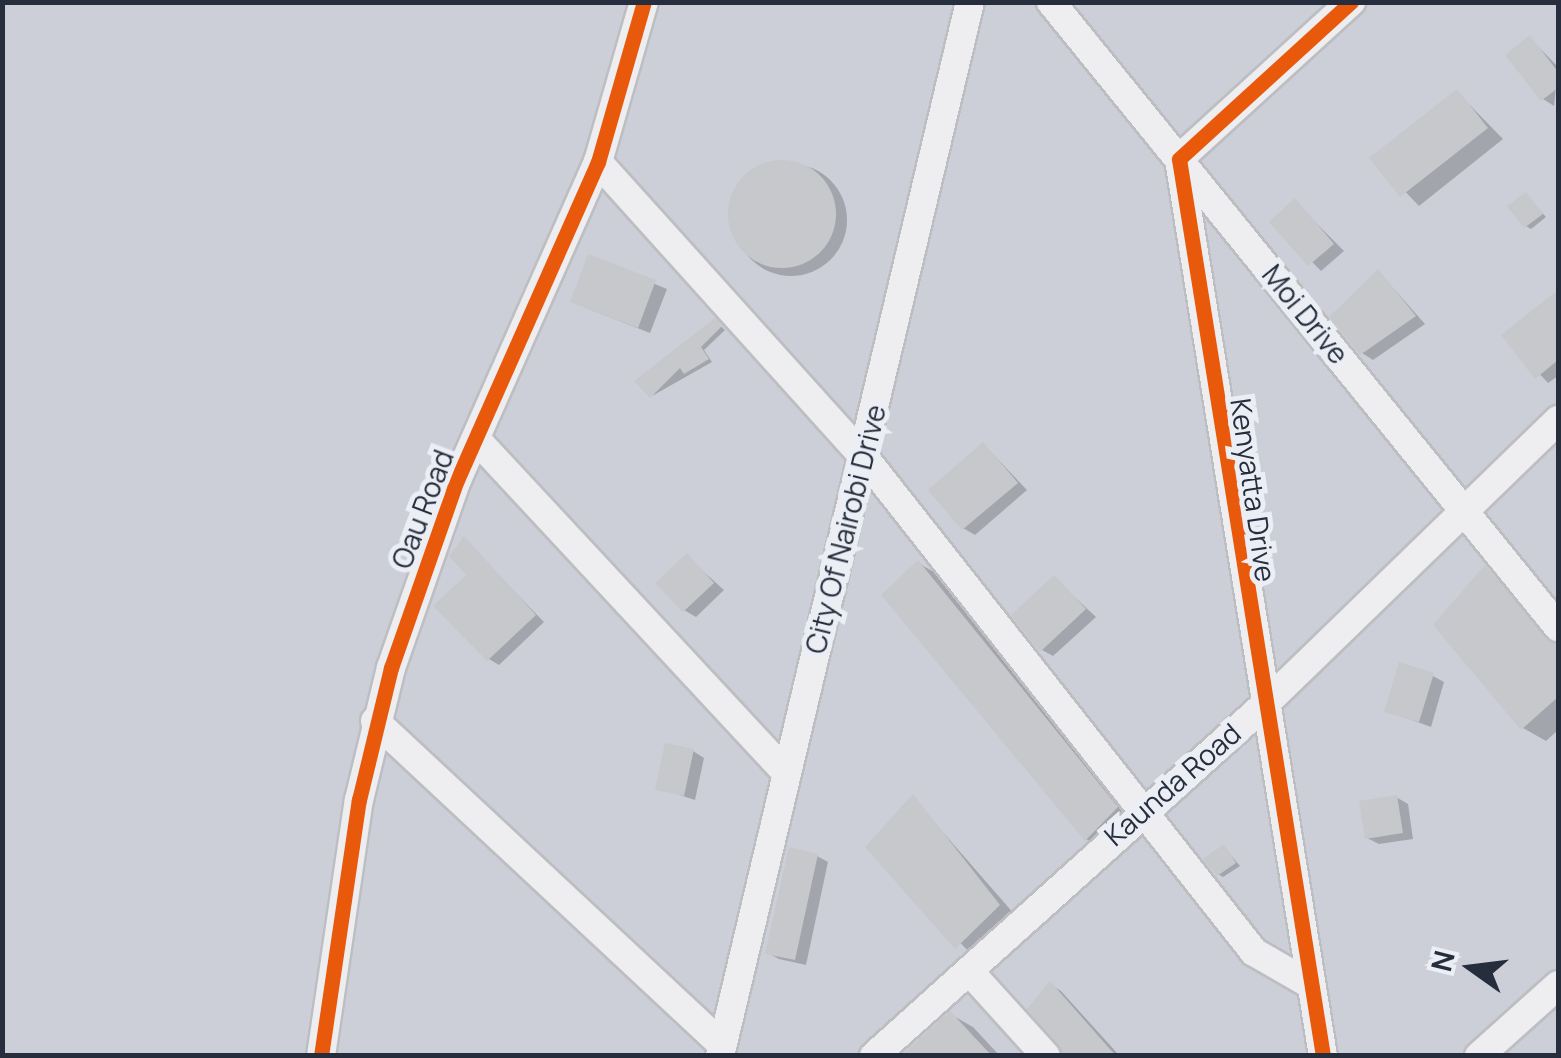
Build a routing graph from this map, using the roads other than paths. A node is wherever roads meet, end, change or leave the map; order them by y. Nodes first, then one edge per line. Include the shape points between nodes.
1 (644, 2) edge
2 (970, 2) edge
3 (1051, 2) edge
4 (1350, 2) edge
5 (1180, 159) junction
6 (598, 162) junction
7 (1558, 420) edge
8 (476, 439) junction
9 (864, 457) junction
10 (1464, 506) junction
11 (1558, 627) edge
12 (1260, 708) junction
13 (375, 721) junction
14 (785, 772) junction
15 (1140, 812) junction
16 (970, 972) junction
17 (1306, 982) junction
18 (1558, 986) edge
19 (721, 1050) edge
20 (321, 1056) edge
21 (874, 1056) edge
22 (1046, 1056) edge
23 (1323, 1056) edge
24 (1480, 1056) edge

1 - 6 street, Oau Road
2 - 9 street, City Of Nairobi Drive
3 - 5 street, Moi Drive
4 - 5 street
5 - 10 street, Moi Drive
5 - 12 street, Kenyatta Drive
6 - 8 street, Oau Road
6 - 9 street
7 - 10 street, Kaunda Road
8 - 13 street, Oau Road
8 - 14 street
9 - 14 street, City Of Nairobi Drive
9 - 15 street
10 - 11 street, Moi Drive
10 - 12 street, Kaunda Road
12 - 15 street, Kaunda Road
12 - 17 street, Kenyatta Drive
13 - 19 street
13 - 20 street, Oau Road
14 - 19 street, City Of Nairobi Drive
15 - 16 street, Kaunda Road
15 - 17 street via 1254,952
16 - 21 street, Kaunda Road
16 - 22 street
17 - 23 street, Kenyatta Drive
18 - 24 street

